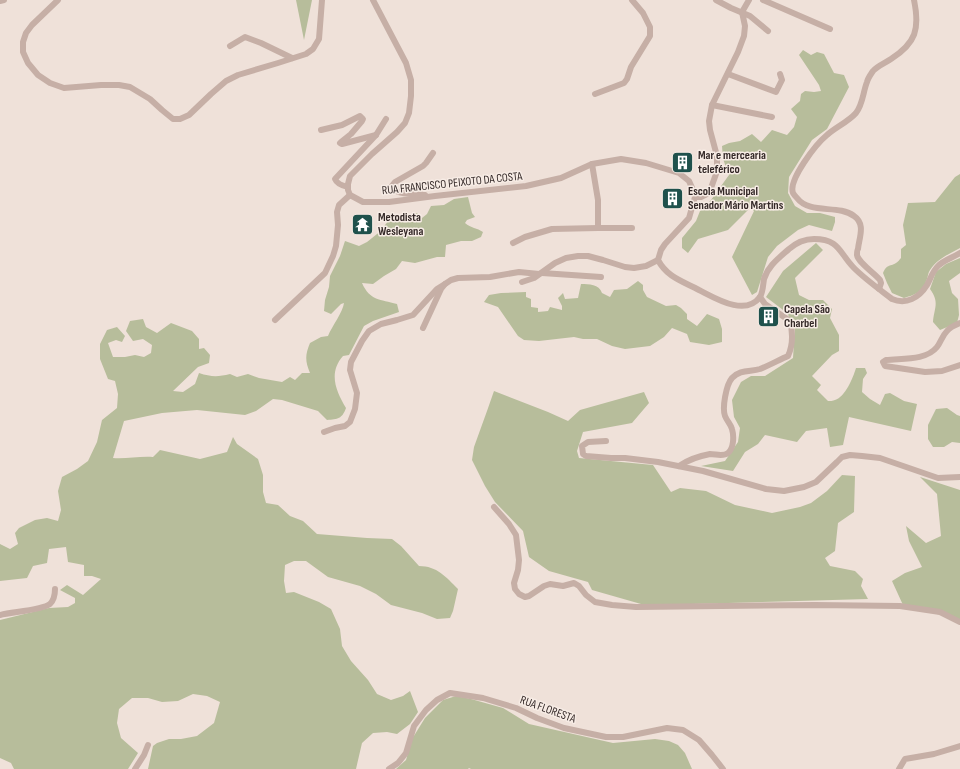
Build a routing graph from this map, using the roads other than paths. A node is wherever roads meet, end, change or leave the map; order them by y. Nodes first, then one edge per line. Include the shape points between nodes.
1 (0, 0) edge
2 (4, 0) edge
3 (58, 0) edge
4 (322, 0) edge
5 (373, 0) edge
6 (632, 0) edge
7 (716, 0) edge
8 (749, 0) edge
9 (762, 0) edge
10 (914, 0) edge
11 (742, 12) junction
12 (830, 29) dead end
13 (768, 31) dead end
14 (230, 46) dead end
15 (292, 58) junction
16 (728, 74) junction
17 (780, 74) dead end
18 (595, 94) dead end
19 (712, 105) junction
20 (772, 117) dead end
21 (386, 119) dead end
22 (321, 130) dead end
23 (376, 134) junction
24 (433, 153) dead end
25 (592, 164) junction
26 (348, 187) junction
27 (350, 195) junction
28 (435, 196) junction
29 (695, 197) junction
30 (598, 228) junction
31 (632, 228) dead end
32 (513, 243) dead end
33 (960, 253) edge
34 (658, 260) junction
35 (541, 273) junction
36 (600, 277) dead end
37 (522, 282) dead end
38 (445, 284) junction
39 (879, 289) junction
40 (760, 297) junction
41 (275, 320) dead end
42 (960, 322) edge
43 (423, 328) dead end
44 (960, 365) edge
45 (324, 432) dead end
46 (606, 441) dead end
47 (679, 466) junction
48 (960, 478) edge
49 (494, 507) dead end
50 (56, 589) dead end
51 (0, 615) edge
52 (960, 622) edge
53 (148, 745) dead end
54 (960, 746) edge
55 (134, 769) edge
56 (389, 769) edge
57 (723, 769) edge
58 (900, 769) edge

1 - 2 street
3 - 15 street via 32,25 23,42 23,52 38,75 64,88 101,85 130,88 150,99 173,119 189,115 221,85 238,74
4 - 15 street via 319,39 306,54
5 - 26 street via 406,63 411,80 409,113 397,132 350,176
6 - 18 street via 643,13 650,27 650,36 624,83
7 - 11 street
8 - 11 street
9 - 12 street
10 - 39 street via 917,25 913,38 902,52 874,70 867,80 856,113 826,135 809,155 793,183 793,193 800,202 811,207 843,211 854,215 859,221 862,229 857,255 880,280
11 - 13 street
11 - 16 street via 744,36
14 - 15 street via 245,37
16 - 17 street via 776,92 782,80
16 - 19 street
19 - 20 street
19 - 29 street via 709,121 717,156 717,168 707,194
21 - 23 street
22 - 23 street via 342,125 360,116 362,121 340,143
23 - 26 street via 335,179 339,184
24 - 28 street via 423,166 391,187 404,193
25 - 28 street, RUA FRANCISCO PEIXOTO DA COSTA via 560,178 526,186
25 - 29 street, RUA FRANCISCO PEIXOTO DA COSTA via 621,159 679,173 689,181
25 - 30 street via 598,200
26 - 27 street
27 - 28 street, RUA FRANCISCO PEIXOTO DA COSTA via 363,202 389,202
27 - 41 street via 339,205 336,246 325,273
29 - 34 street via 689,218 665,244
30 - 31 street
30 - 32 street via 552,229
33 - 39 street via 943,261 931,274 921,293 910,300 902,302 892,299
34 - 35 street via 634,268 578,256 555,263
34 - 40 street via 668,274 731,305 750,304
35 - 36 street
35 - 37 street
35 - 38 street via 519,272 490,277 458,278
38 - 43 street
38 - 45 street via 413,315 380,324 369,331 351,362 350,370 357,394 350,422
39 - 40 street via 853,267 834,244 813,239 794,245 774,261 765,277
40 - 47 street via 765,304 790,321 792,347 788,356 731,378 724,400 724,415 732,428 731,449 723,455 710,454
42 - 44 street via 946,331 930,353 883,362 885,366 925,372 942,371
46 - 47 street via 588,442 582,446 583,454
47 - 48 street via 766,490 784,491 816,482 842,458 850,455 880,458 938,478
49 - 52 street via 516,535 519,560 514,583 515,589 525,597 550,584 563,586 574,583 595,602 612,605 900,606 940,612
50 - 51 street via 55,597 50,604
53 - 55 street
54 - 58 street via 905,759
56 - 57 street, RUA FLORESTA via 406,753 414,726 426,710 450,693 483,698 516,708 564,728 606,737 646,734 667,728 683,730 699,740

